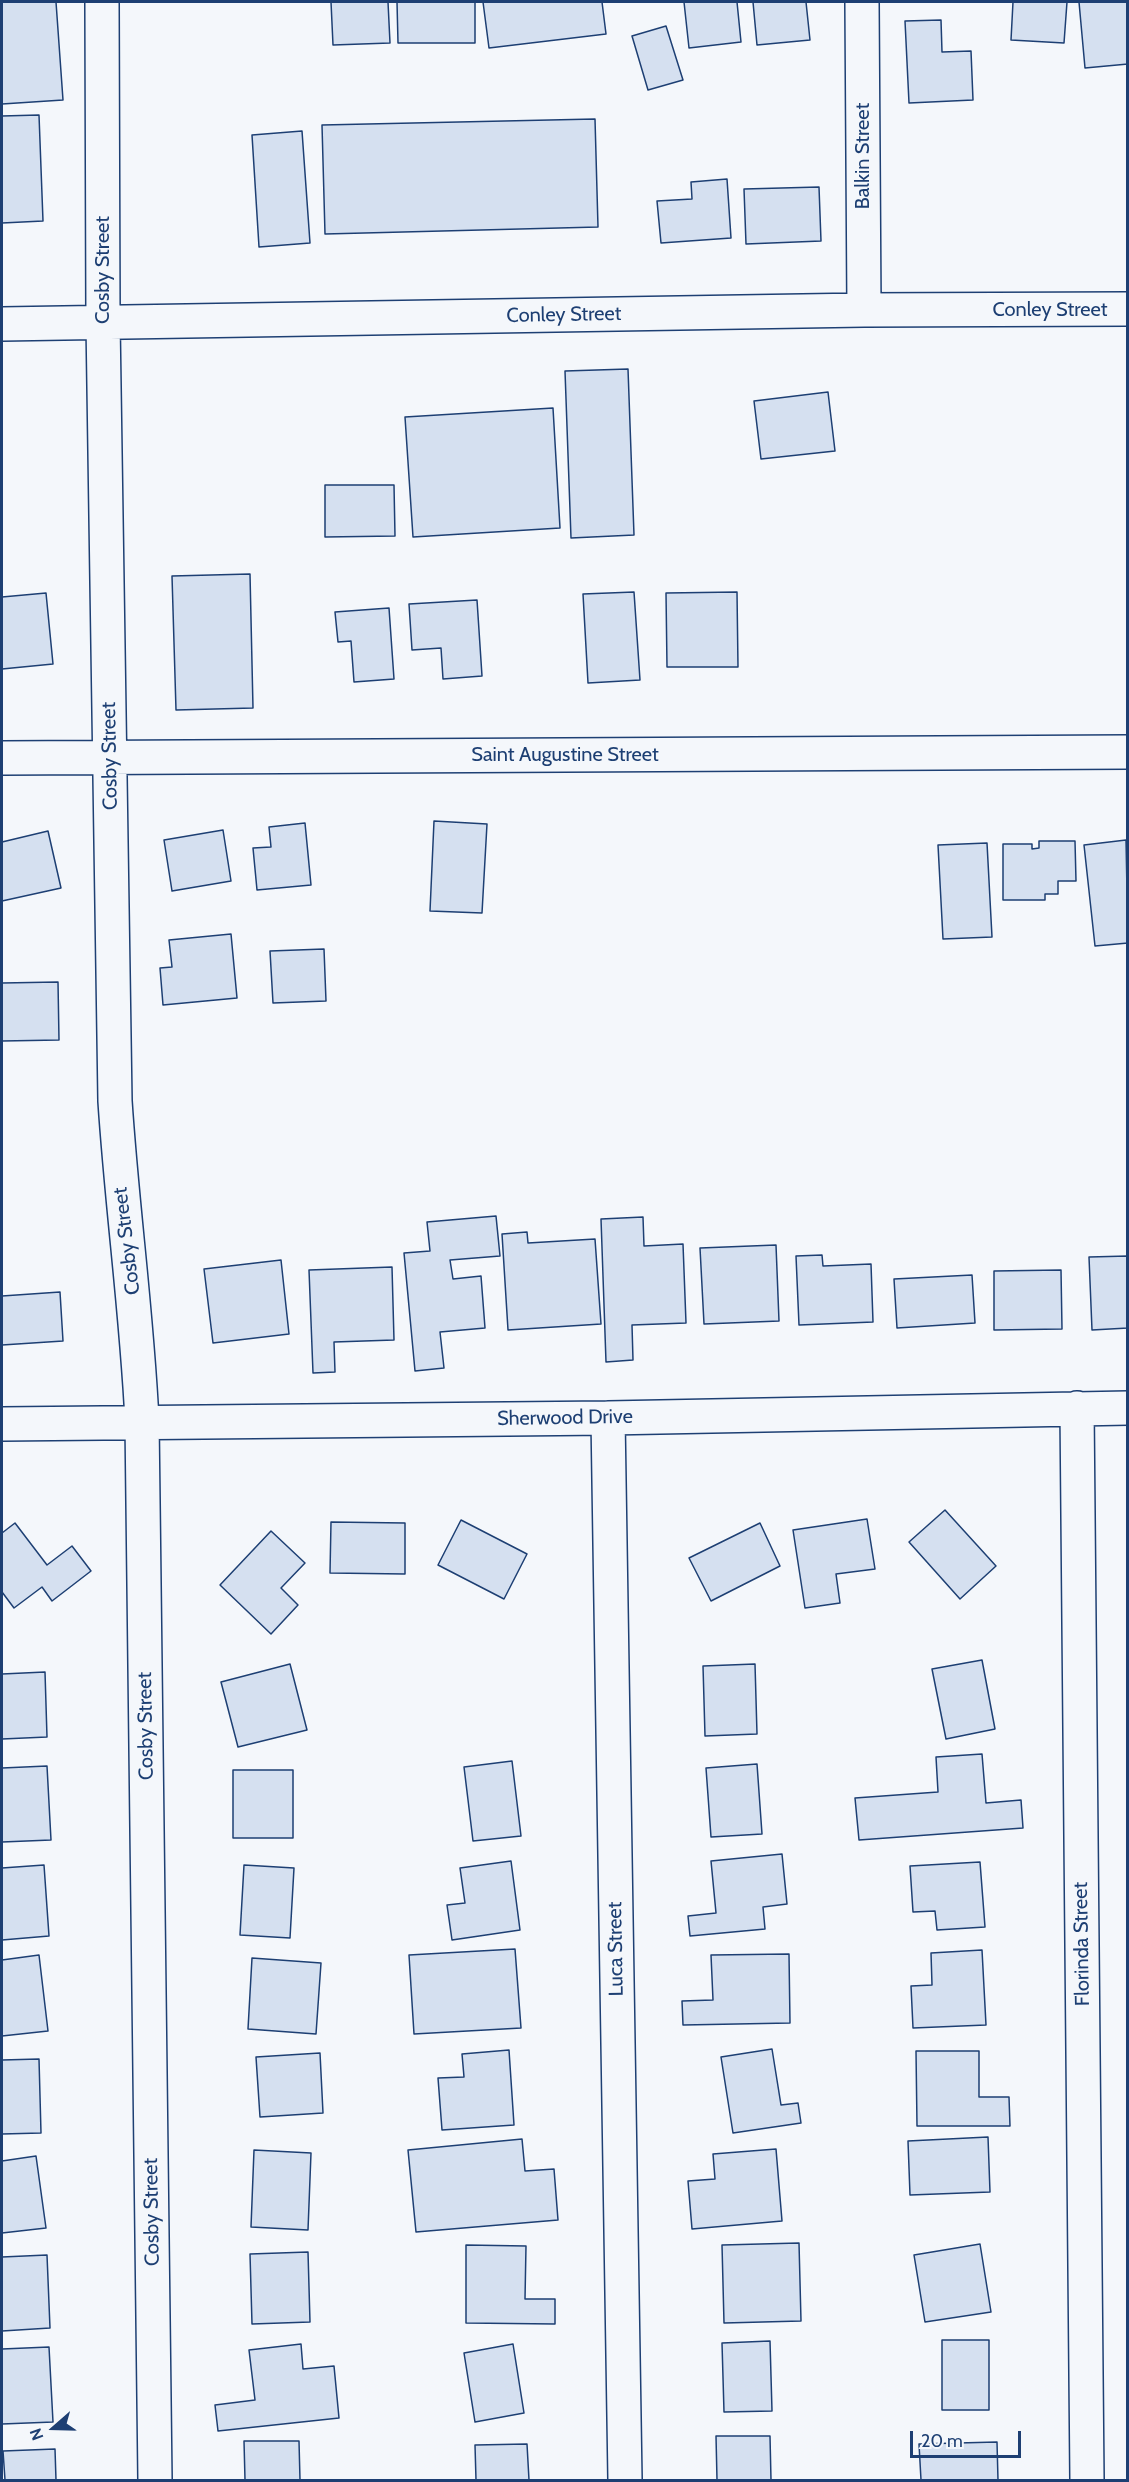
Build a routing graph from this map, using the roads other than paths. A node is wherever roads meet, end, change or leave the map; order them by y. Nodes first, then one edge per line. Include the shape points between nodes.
1 (102, 2) edge
2 (862, 2) edge
3 (1128, 309) edge
4 (864, 310) junction
5 (103, 322) junction
6 (2, 324) edge
7 (1128, 752) edge
8 (2, 758) edge
9 (110, 758) junction
10 (1077, 1408) junction
11 (1128, 1408) edge
12 (609, 1418) junction
13 (142, 1421) junction
14 (2, 1424) edge
15 (155, 2481) edge
16 (625, 2481) edge
17 (1087, 2481) edge

1 - 5 street, Cosby Street
2 - 4 street, Balkin Street
3 - 4 street, Conley Street
4 - 5 street, Conley Street
5 - 6 street, Conley Street
5 - 9 street, Cosby Street
7 - 9 street, Saint Augustine Street
8 - 9 street, Saint Augustine Street
9 - 13 street, Cosby Street via 115,1101 122,1207 138,1330
10 - 11 street, Sherwood Drive
10 - 12 street, Sherwood Drive
10 - 17 street, Florinda Street
12 - 13 street, Sherwood Drive
12 - 16 street, Luca Street
13 - 14 street, Sherwood Drive
13 - 15 street, Cosby Street

